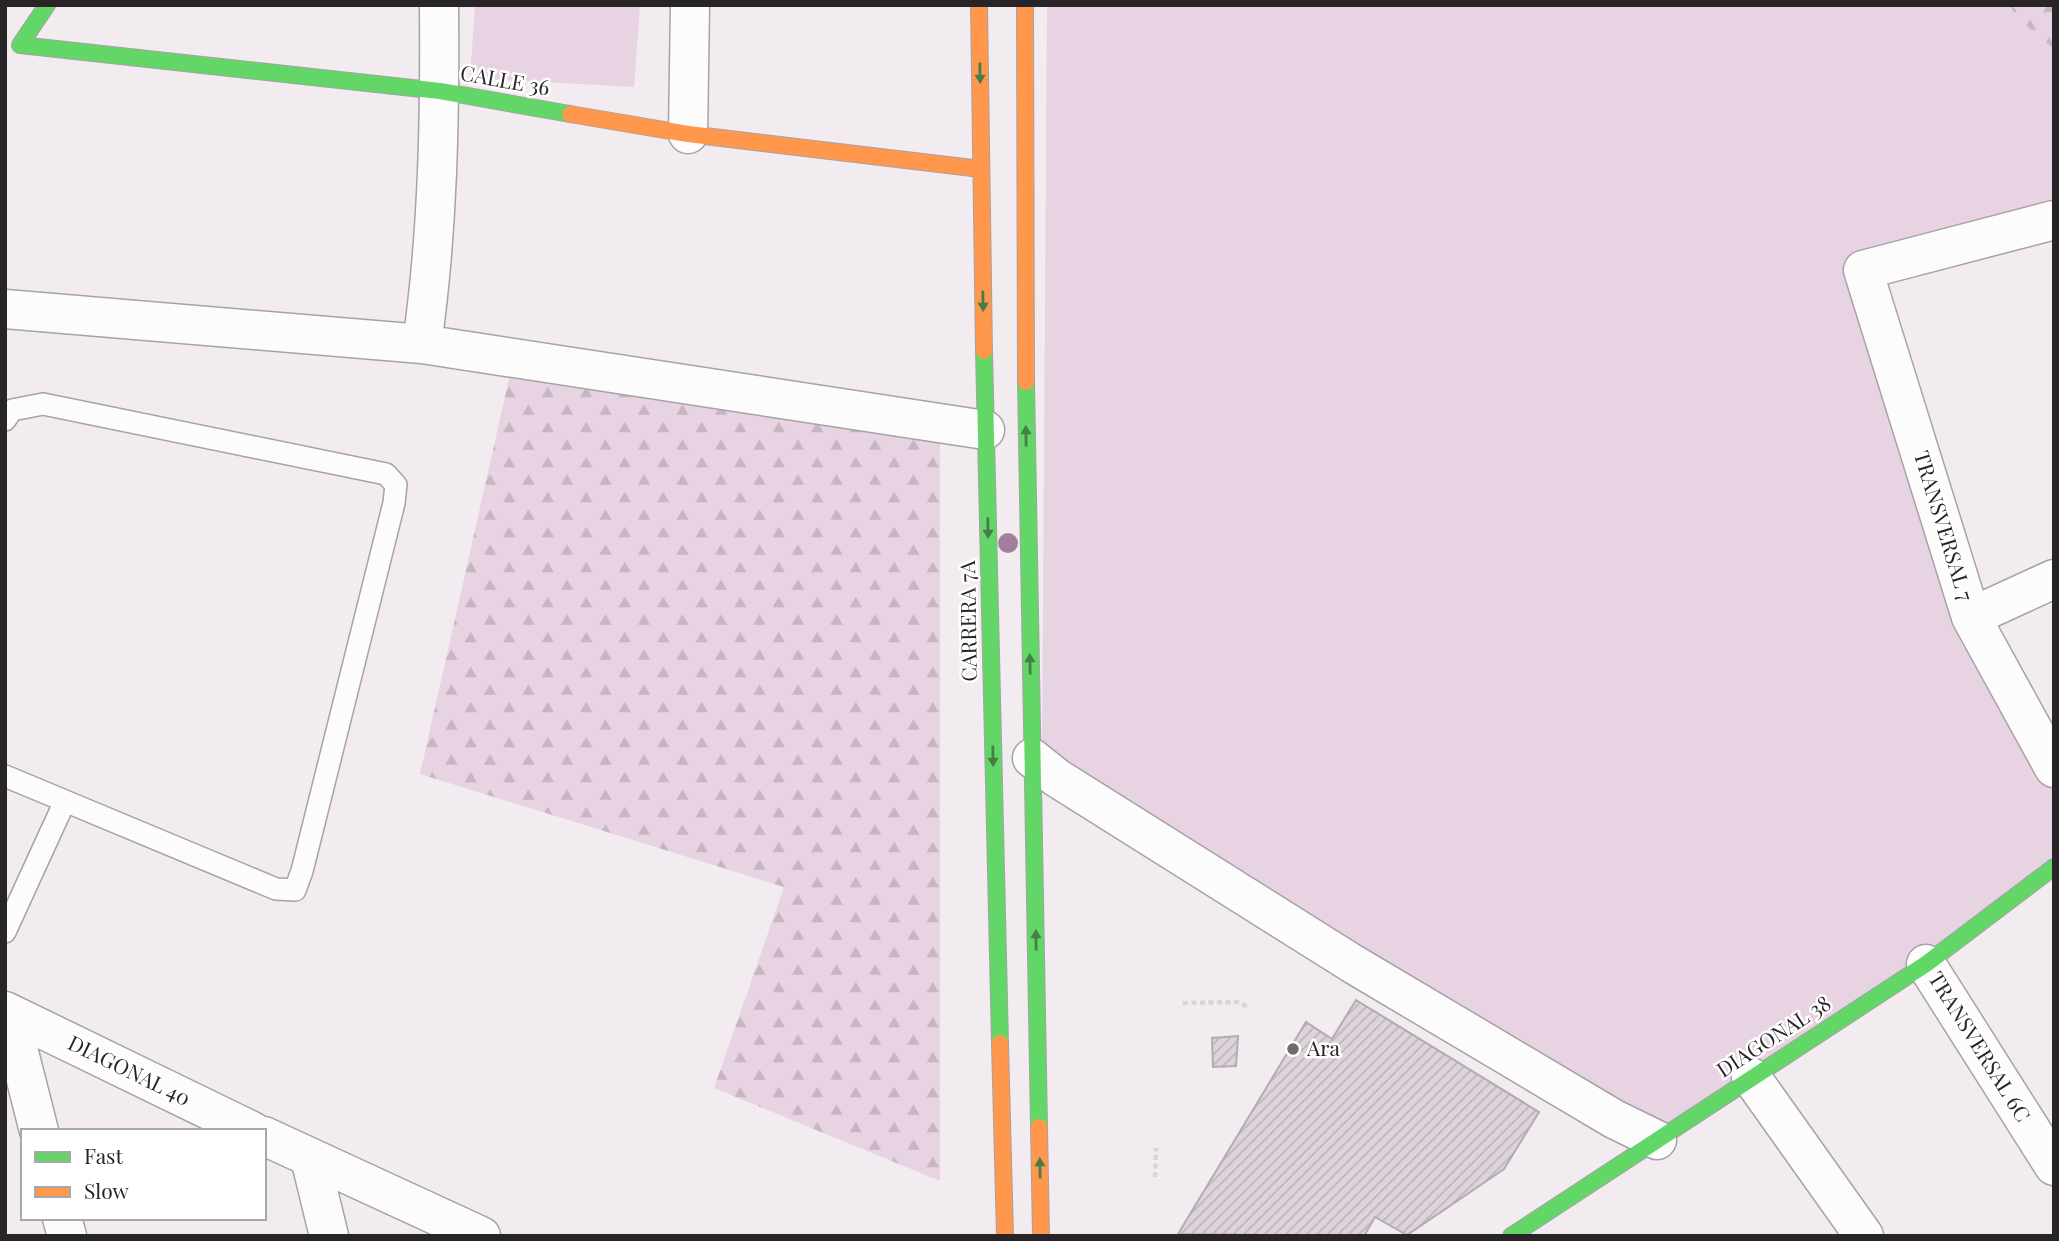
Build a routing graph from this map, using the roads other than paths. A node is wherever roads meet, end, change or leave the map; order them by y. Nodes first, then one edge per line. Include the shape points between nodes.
1 (47, 5) edge
2 (439, 5) edge
3 (690, 5) edge
4 (979, 5) edge
5 (1025, 5) edge
6 (440, 91) junction
7 (688, 134) junction
8 (981, 169) junction
9 (2054, 220) edge
10 (5, 309) edge
11 (422, 344) junction
12 (5, 420) edge
13 (985, 430) junction
14 (2054, 579) edge
15 (1971, 617) junction
16 (1032, 758) junction
17 (2054, 768) edge
18 (5, 776) edge
19 (65, 801) junction
20 (2054, 867) edge
21 (5, 932) edge
22 (1926, 964) junction
23 (7, 1012) edge
24 (1751, 1077) junction
25 (38, 1129) edge
26 (249, 1129) edge
27 (266, 1137) edge
28 (1657, 1140) junction
29 (310, 1158) junction
30 (2053, 1162) edge
31 (329, 1236) edge
32 (481, 1236) edge
33 (1004, 1236) edge
34 (1041, 1236) edge
35 (1511, 1236) edge
36 (1864, 1236) edge

1 - 6 main road, CALLE 36 via 20,45
2 - 6 street
3 - 7 street
4 -> 8 main road, CARRERA 7A
16 -> 5 main road
6 - 7 main road, CALLE 36
6 - 11 street via 432,275
7 - 8 main road, CALLE 36
8 -> 13 main road, CARRERA 7A
9 - 15 street, TRANSVERSAL 7 via 1863,270
10 - 11 street
11 - 13 street
12 - 19 lane via 12,410 43,404 386,474 396,485 295,890 276,889
13 -> 33 main road, CARRERA 7A
14 - 15 street
15 - 17 street, TRANSVERSAL 7
16 - 28 street via 1161,845 1365,971
34 -> 16 main road
18 - 19 lane
19 - 21 lane
20 - 22 main road, DIAGONAL 38
22 - 24 main road, DIAGONAL 38
22 - 30 street, TRANSVERSAL 6C
23 - 25 street
23 - 26 street, DIAGONAL 40
24 - 28 main road, DIAGONAL 38
24 - 36 street
27 - 29 street
28 - 35 main road, DIAGONAL 38
29 - 31 street
29 - 32 street

